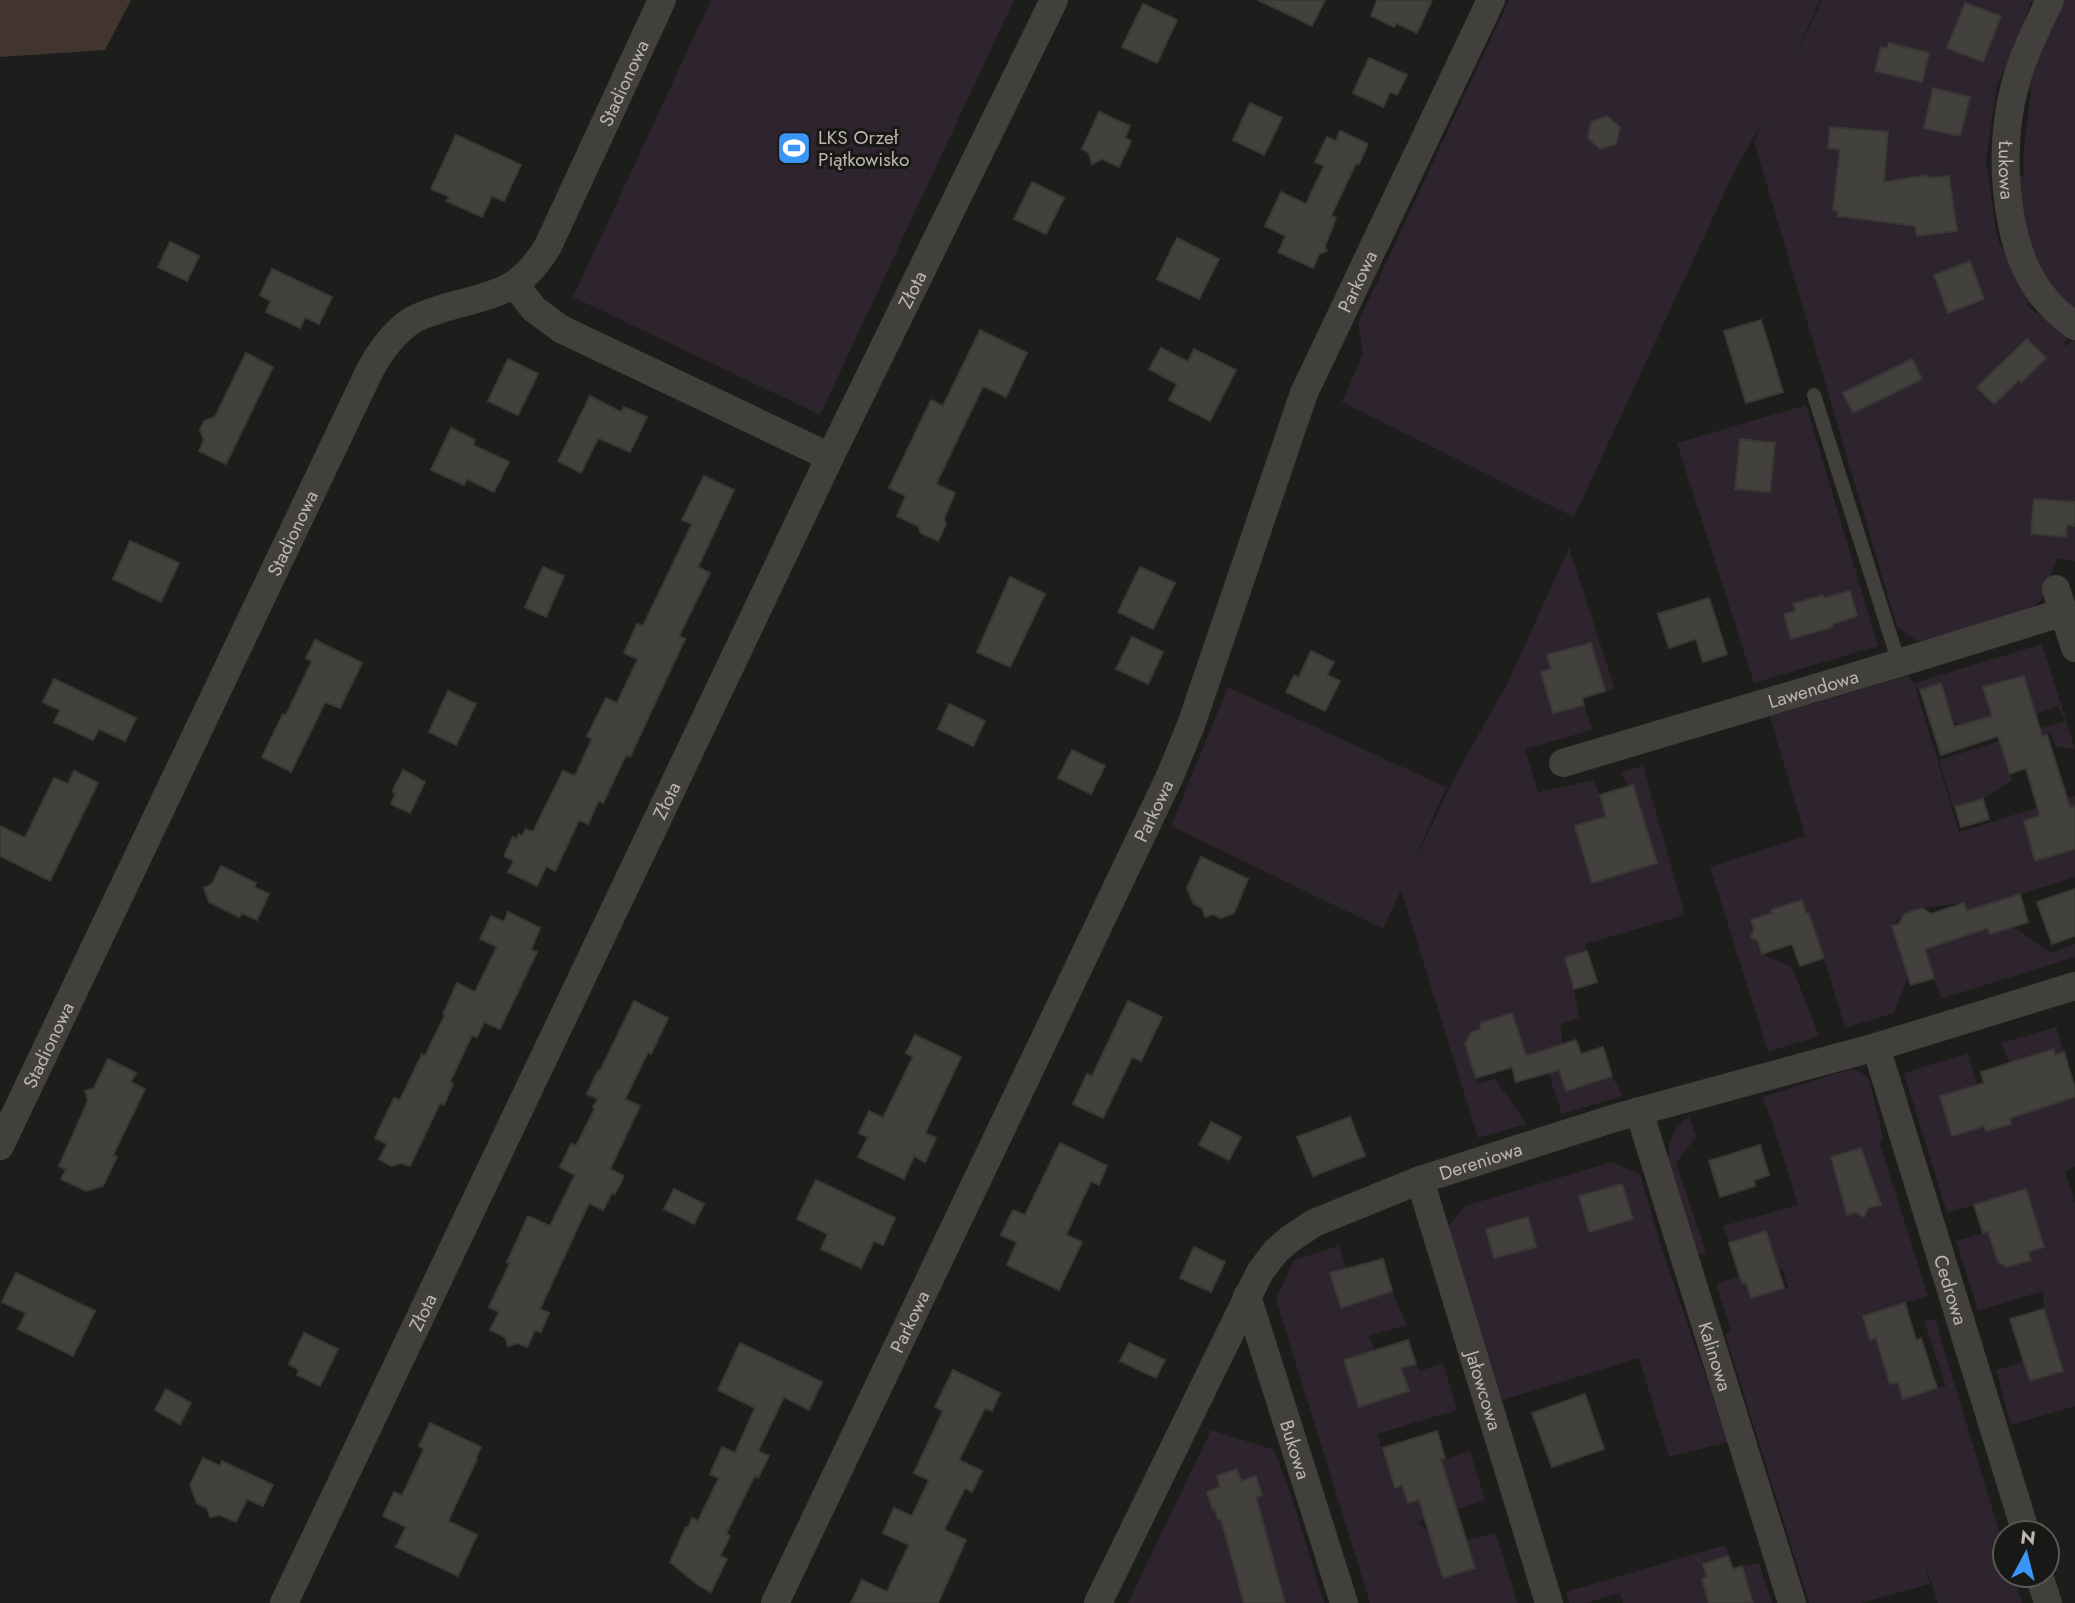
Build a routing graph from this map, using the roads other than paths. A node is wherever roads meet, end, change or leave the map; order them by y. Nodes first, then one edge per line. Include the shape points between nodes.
1 (663, 0) edge
2 (1054, 0) edge
3 (1491, 0) edge
4 (2050, 0) edge
5 (515, 285) junction
6 (2075, 326) edge
7 (1814, 395) dead end
8 (830, 457) junction
9 (2075, 648) edge
10 (1899, 663) junction
11 (1563, 763) dead end
12 (2075, 986) edge
13 (1876, 1047) junction
14 (1639, 1111) junction
15 (0, 1146) edge
16 (1420, 1180) junction
17 (1247, 1296) junction
18 (2022, 1519) edge
19 (284, 1603) edge
20 (775, 1603) edge
21 (1098, 1603) edge
22 (1343, 1603) edge
23 (1549, 1603) edge
24 (1792, 1603) edge

1 - 5 street, Stadionowa via 548,246
2 - 8 street, Złota
3 - 20 street, Parkowa via 1304,393 1170,776
4 - 6 street, Łukowa via 2014,87 2005,164 2008,205 2036,288
5 - 8 street via 534,309 561,330
5 - 15 street, Stadionowa via 411,321 379,354
7 - 10 lane
8 - 19 street, Złota
9 - 10 street, Lawendowa via 2060,600
10 - 11 street, Lawendowa
12 - 13 street, Dereniowa
13 - 14 street, Dereniowa
13 - 18 street, Cedrowa
14 - 16 street, Dereniowa
14 - 24 street, Kalinowa
16 - 17 street, Dereniowa via 1314,1223 1290,1239 1260,1272
16 - 23 street, Jałowcowa
17 - 21 street, Dereniowa
17 - 22 street, Bukowa

